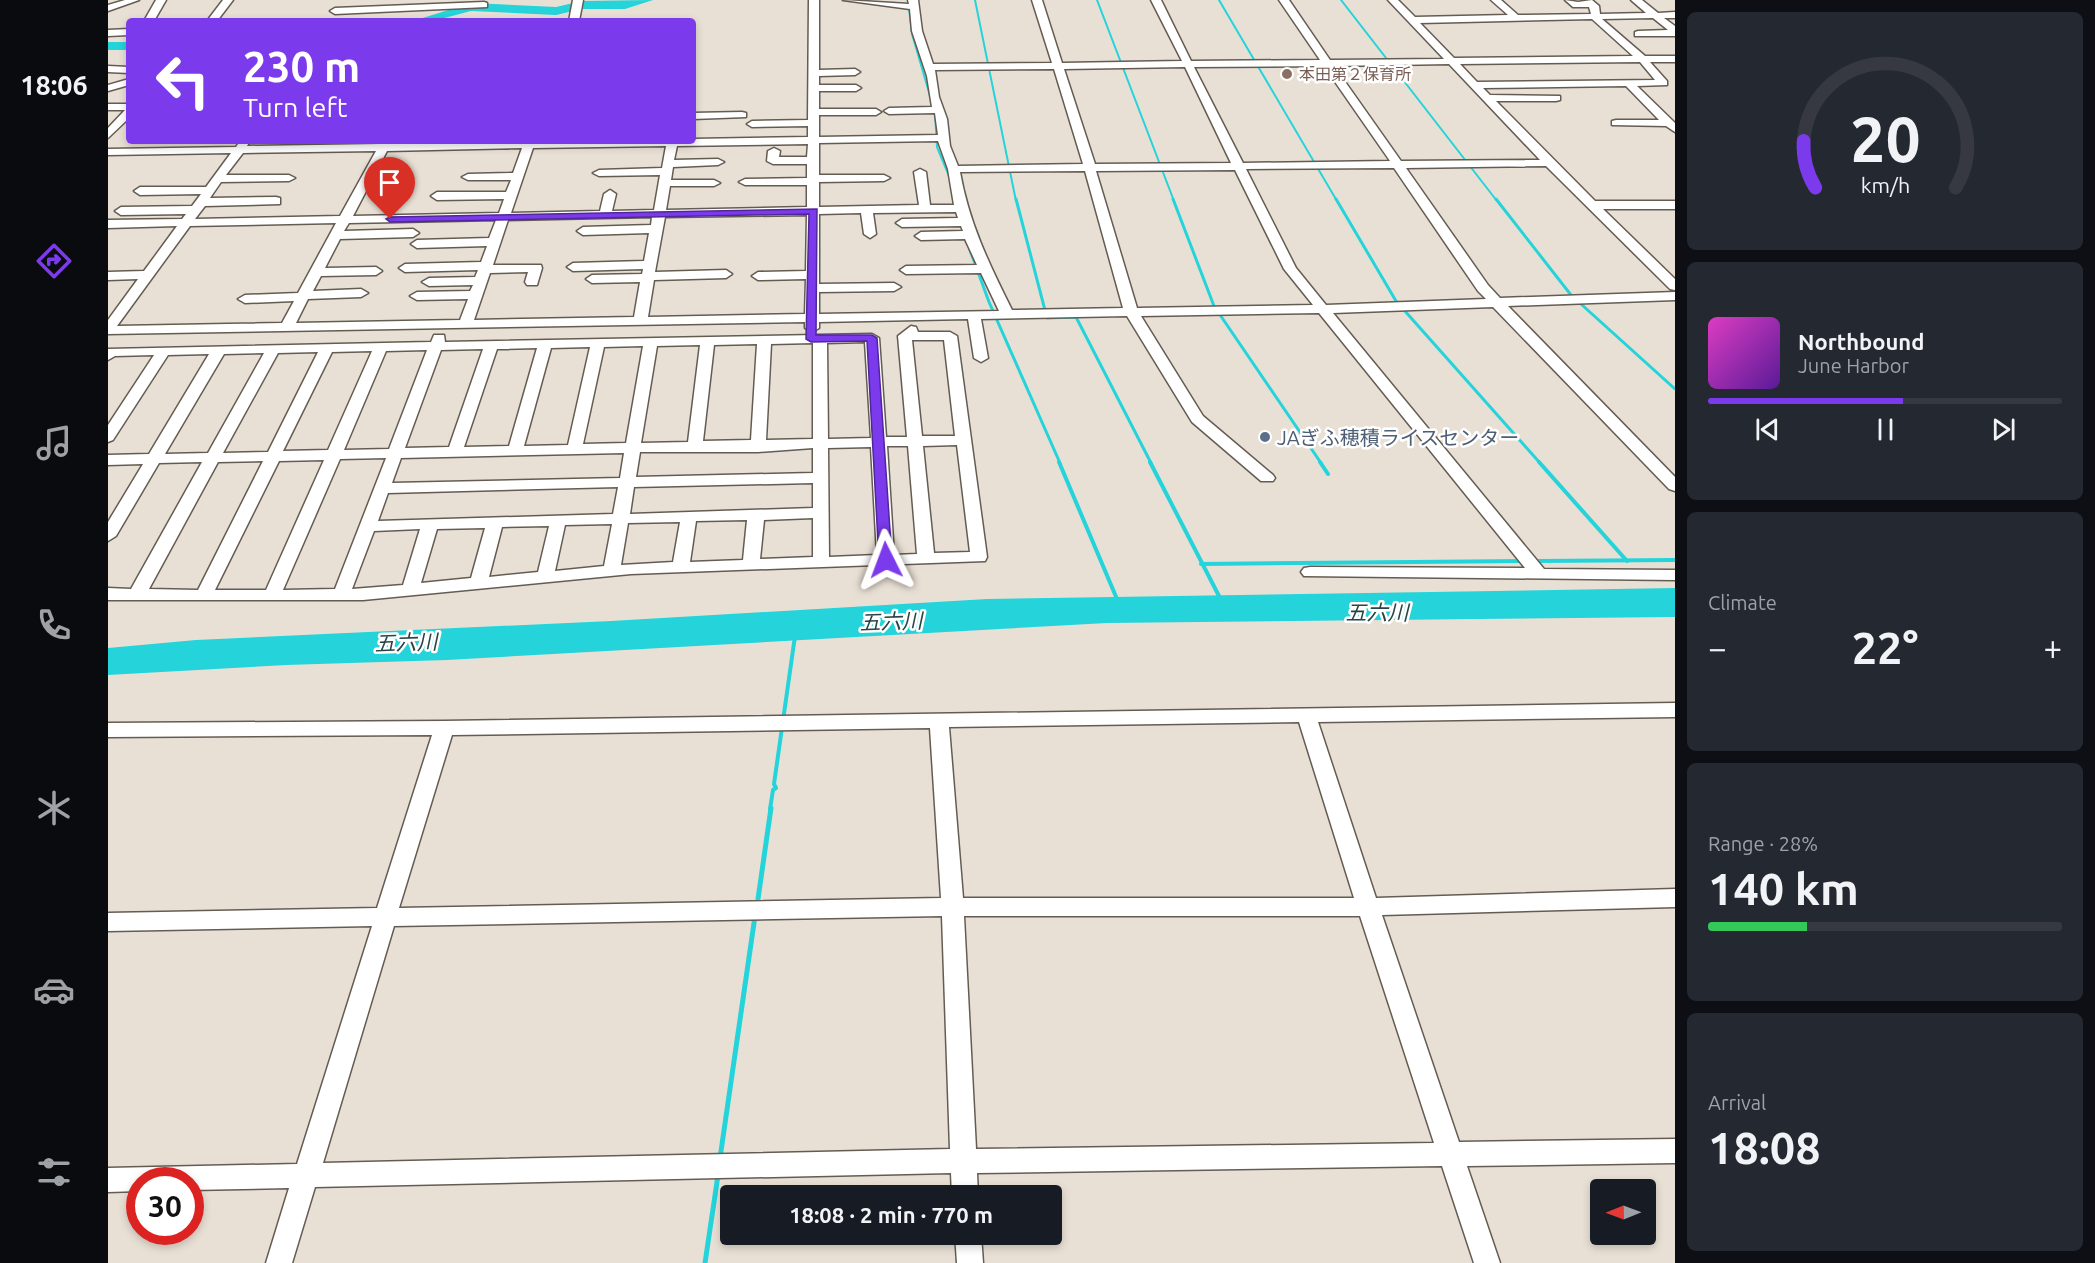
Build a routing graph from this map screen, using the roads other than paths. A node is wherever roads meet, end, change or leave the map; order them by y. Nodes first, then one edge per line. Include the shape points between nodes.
1 (134, 0) edge
2 (161, 0) edge
3 (228, 0) edge
4 (340, 0) edge
5 (814, 0) edge
6 (1037, 0) edge
7 (1156, 0) edge
8 (1284, 0) edge
9 (1393, 0) edge
10 (1496, 0) edge
11 (1570, 0) edge
12 (1636, 0) edge
13 (846, 2) edge
14 (1589, 2) edge
15 (441, 3) edge
16 (484, 5) dead end
17 (911, 5) edge
18 (108, 8) edge
19 (411, 8) junction
20 (335, 11) junction
21 (1654, 15) junction
22 (1675, 15) edge
23 (1594, 16) junction
24 (151, 18) edge
25 (214, 18) edge
26 (332, 18) edge
27 (376, 18) edge
28 (455, 18) dead end
29 (1516, 18) junction
30 (1411, 20) junction
31 (126, 32) edge
32 (1675, 32) edge
33 (108, 33) edge
34 (1638, 34) dead end
35 (126, 43) edge
36 (108, 44) edge
37 (1633, 51) junction
38 (1675, 58) edge
39 (1448, 59) junction
40 (1642, 59) junction
41 (1327, 63) junction
42 (1186, 64) junction
43 (1056, 66) junction
44 (928, 67) junction
45 (126, 68) edge
46 (108, 69) edge
47 (855, 72) dead end
48 (814, 73) junction
49 (126, 83) edge
50 (1663, 83) junction
51 (1629, 84) junction
52 (1474, 86) junction
53 (108, 88) edge
54 (815, 88) junction
55 (856, 88) dead end
56 (1675, 91) edge
57 (1486, 98) junction
58 (1556, 98) dead end
59 (108, 107) edge
60 (126, 107) edge
61 (939, 110) junction
62 (889, 111) dead end
63 (876, 112) dead end
64 (126, 115) edge
65 (742, 115) dead end
66 (696, 116) edge
67 (815, 117) junction
68 (1616, 123) dead end
69 (696, 124) edge
70 (720, 124) dead end
71 (752, 124) dead end
72 (1672, 126) edge
73 (108, 134) edge
74 (944, 138) junction
75 (815, 140) junction
76 (696, 142) edge
77 (386, 144) edge
78 (614, 144) edge
79 (672, 144) edge
80 (243, 145) edge
81 (528, 147) edge
82 (774, 151) dead end
83 (108, 152) edge
84 (479, 157) dead end
85 (299, 160) dead end
86 (814, 160) junction
87 (189, 161) dead end
88 (232, 161) junction
89 (1396, 164) junction
90 (1549, 164) junction
91 (1089, 166) junction
92 (1238, 166) junction
93 (954, 169) junction
94 (920, 172) dead end
95 (599, 173) dead end
96 (666, 173) junction
97 (518, 176) junction
98 (468, 177) dead end
99 (289, 178) dead end
100 (884, 178) dead end
101 (218, 179) junction
102 (814, 180) junction
103 (745, 182) dead end
104 (210, 190) junction
105 (140, 191) dead end
106 (610, 194) dead end
107 (512, 195) junction
108 (437, 196) dead end
109 (276, 201) dead end
110 (1639, 205) junction
111 (199, 206) junction
112 (962, 208) junction
113 (1601, 208) junction
114 (1671, 208) edge
115 (925, 209) junction
116 (867, 210) junction
117 (122, 211) dead end
118 (814, 211) junction
119 (659, 215) junction
120 (605, 216) junction
121 (1648, 217) dead end
122 (504, 218) junction
123 (345, 220) junction
124 (966, 222) junction
125 (187, 223) junction
126 (902, 223) dead end
127 (108, 224) edge
128 (583, 231) dead end
129 (870, 234) dead end
130 (337, 235) junction
131 (656, 235) junction
132 (970, 235) junction
133 (921, 236) dead end
134 (495, 242) junction
135 (601, 242) dead end
136 (573, 267) dead end
137 (405, 268) dead end
138 (985, 269) junction
139 (906, 270) dead end
140 (376, 271) dead end
141 (316, 272) junction
142 (484, 272) junction
143 (649, 273) junction
144 (726, 274) dead end
145 (148, 275) junction
146 (108, 276) edge
147 (758, 276) dead end
148 (592, 279) dead end
149 (429, 282) dead end
150 (532, 282) dead end
151 (813, 282) junction
152 (1675, 286) edge
153 (894, 287) dead end
154 (361, 293) dead end
155 (476, 294) junction
156 (303, 296) junction
157 (417, 296) dead end
158 (1675, 296) edge
159 (245, 299) dead end
160 (1497, 303) junction
161 (1324, 309) junction
162 (1132, 313) junction
163 (974, 315) junction
164 (1008, 315) junction
165 (909, 316) junction
166 (813, 318) junction
167 (640, 321) junction
168 (444, 325) junction
169 (465, 325) junction
170 (286, 328) junction
171 (108, 330) edge
172 (912, 336) junction
173 (815, 339) junction
174 (764, 340) junction
175 (707, 341) junction
176 (651, 342) junction
177 (598, 343) junction
178 (545, 344) junction
179 (491, 345) junction
180 (381, 347) junction
181 (435, 347) junction
182 (327, 348) junction
183 (273, 349) junction
184 (219, 350) junction
185 (164, 351) junction
186 (108, 356) edge
187 (981, 357) dead end
188 (108, 437) edge
189 (964, 440) junction
190 (914, 442) junction
191 (879, 443) junction
192 (821, 444) junction
193 (758, 447) junction
194 (695, 448) junction
195 (634, 449) junction
196 (574, 450) junction
197 (515, 451) junction
198 (455, 452) junction
199 (394, 453) junction
200 (334, 455) junction
201 (274, 457) junction
202 (214, 458) junction
203 (154, 459) junction
204 (108, 460) edge
205 (821, 478) junction
206 (1267, 478) dead end
207 (626, 483) junction
208 (1675, 486) edge
209 (382, 488) junction
210 (820, 513) junction
211 (756, 515) junction
212 (689, 517) junction
213 (621, 519) junction
214 (558, 521) junction
215 (495, 523) junction
216 (430, 524) junction
217 (367, 526) junction
218 (108, 536) edge
219 (926, 559) junction
220 (886, 560) junction
221 (820, 562) junction
222 (751, 565) junction
223 (680, 568) junction
224 (612, 570) junction
225 (1310, 572) dead end
226 (1539, 574) junction
227 (1675, 575) edge
228 (545, 577) junction
229 (478, 584) junction
230 (410, 590) junction
231 (342, 593) junction
232 (108, 594) edge
233 (137, 594) junction
234 (204, 595) junction
235 (272, 596) junction
236 (1675, 710) edge
237 (1306, 715) junction
238 (939, 722) junction
239 (444, 728) junction
240 (108, 730) edge
241 (1675, 898) edge
242 (953, 907) junction
243 (1368, 907) junction
244 (386, 919) junction
245 (108, 922) edge
246 (1675, 1151) edge
247 (1452, 1156) junction
248 (963, 1161) junction
249 (305, 1175) junction
250 (108, 1180) edge
251 (964, 1185) edge
252 (969, 1245) edge
253 (279, 1263) edge
254 (970, 1263) edge
255 (1487, 1263) edge

1 - 18 street
2 - 24 street
3 - 25 street
4 - 20 street
5 - 48 street
6 - 43 street
7 - 42 street
8 - 41 street
9 - 30 street
10 - 29 street
11 - 14 street via 1576,5
12 - 21 street
13 - 17 street via 880,8
14 - 23 street
15 - 16 street
15 - 19 street
15 - 28 street
17 - 44 street
19 - 20 street
19 - 27 street
20 - 26 street
21 - 22 street
21 - 23 street
21 - 32 street
23 - 29 street
23 - 37 street
29 - 30 street
30 - 39 street
31 - 33 street
32 - 34 street
35 - 36 street
37 - 39 street
37 - 40 street
38 - 40 street
39 - 40 street
39 - 41 street
39 - 52 street
40 - 50 street
41 - 42 street
41 - 89 street
42 - 43 street
42 - 92 street
43 - 44 street
43 - 91 street
44 - 61 street
45 - 46 street
47 - 48 street
48 - 54 street
49 - 53 street
50 - 51 street
50 - 56 street
51 - 52 street
51 - 72 street
52 - 57 street
54 - 55 street
54 - 67 street
57 - 58 street
57 - 90 street
59 - 60 street
61 - 62 street
61 - 74 street
63 - 67 street
64 - 73 street
65 - 66 street
67 - 71 street
67 - 75 street
68 - 72 street
69 - 70 street
74 - 75 street
74 - 93 street
75 - 76 street
75 - 86 street
77 - 80 street
77 - 81 street
77 - 123 street
78 - 81 street
79 - 96 street
80 - 83 street
80 - 88 street
81 - 84 street
81 - 97 street
82 - 86 street via 773,161
85 - 88 street
86 - 102 street
87 - 88 street
88 - 101 street
89 - 90 street
89 - 92 street
89 - 160 street
90 - 113 street
91 - 92 street
91 - 93 street
91 - 162 street
92 - 161 street via 1290,269
93 - 112 street
94 - 115 street
95 - 96 street
96 - 96 street via 715,173
96 - 119 street
97 - 98 street
97 - 107 street
99 - 101 street
100 - 102 street
101 - 104 street
102 - 103 street
102 - 118 street
104 - 105 street
104 - 111 street
106 - 120 street
107 - 108 street
107 - 122 street
109 - 111 street
110 - 113 street
110 - 114 street
110 - 121 street
111 - 117 street
111 - 125 street
112 - 115 street
112 - 124 street
113 - 152 street
115 - 116 street
116 - 118 street
116 - 129 street
118 - 119 street
118 - 151 street
119 - 120 street
119 - 131 street
120 - 122 street
122 - 123 street
122 - 134 street
123 - 125 street
123 - 130 street
124 - 126 street
124 - 132 street
125 - 127 street
125 - 145 street
128 - 131 street
130 - 134 street
130 - 141 street
131 - 135 street
131 - 143 street
132 - 133 street
132 - 138 street
134 - 142 street
136 - 143 street
137 - 142 street
138 - 139 street
138 - 164 street
140 - 141 street
141 - 156 street
142 - 149 street
142 - 150 street via 536,268
142 - 155 street
143 - 144 street
143 - 148 street
143 - 167 street
145 - 146 street
145 - 171 street
147 - 151 street
151 - 153 street
151 - 166 street
154 - 156 street
155 - 157 street
155 - 169 street
156 - 159 street
156 - 170 street
158 - 160 street
160 - 161 street
160 - 208 street
161 - 162 street
161 - 226 street
162 - 164 street
162 - 206 street via 1197,419
163 - 164 street
163 - 165 street
163 - 187 street
165 - 166 street
165 - 172 street
166 - 167 street
166 - 173 street
167 - 169 street
168 - 169 street
168 - 170 street
168 - 181 street
170 - 171 street
172 - 189 street via 950,336
172 - 190 street via 905,336
173 - 174 street
173 - 191 street via 872,338
173 - 192 street
174 - 175 street
174 - 193 street
175 - 176 street
175 - 194 street
176 - 177 street
176 - 195 street
177 - 178 street
177 - 196 street
178 - 179 street
178 - 197 street
179 - 181 street
179 - 198 street
180 - 181 street
180 - 182 street
180 - 200 street
181 - 199 street
182 - 183 street
182 - 201 street
183 - 184 street
183 - 202 street
184 - 185 street
184 - 203 street
185 - 186 street via 111,352
185 - 188 street
189 - 190 street
189 - 219 street via 979,557
190 - 191 street
190 - 219 street
191 - 192 street
191 - 220 street
192 - 193 street
192 - 205 street
193 - 194 street
194 - 195 street
195 - 196 street
195 - 207 street
196 - 197 street
197 - 198 street
198 - 199 street
199 - 200 street
199 - 209 street
200 - 201 street
200 - 235 street
201 - 202 street
201 - 234 street
202 - 203 street
202 - 233 street
203 - 204 street
203 - 218 street
205 - 207 street
205 - 210 street
207 - 209 street
207 - 213 street
209 - 217 street
210 - 211 street
210 - 221 street
211 - 212 street
211 - 222 street
212 - 213 street
212 - 223 street
213 - 214 street
213 - 224 street
214 - 215 street
214 - 228 street
215 - 216 street
215 - 229 street
216 - 217 street
216 - 230 street
217 - 231 street
219 - 220 street
220 - 221 street
221 - 222 street
222 - 223 street
223 - 224 street
224 - 228 street
225 - 226 street
226 - 227 street
228 - 229 street
229 - 230 street
230 - 231 street
231 - 235 street
232 - 233 street
233 - 234 street
234 - 235 street
236 - 237 street
237 - 238 street
237 - 243 street
238 - 239 street
238 - 242 street
239 - 240 street
239 - 244 street
241 - 243 street
242 - 243 street
242 - 244 street
242 - 248 street
243 - 247 street
244 - 245 street
244 - 249 street
246 - 247 street
247 - 248 street
247 - 255 street
248 - 249 street
248 - 251 street
249 - 250 street
249 - 253 street
252 - 254 street

